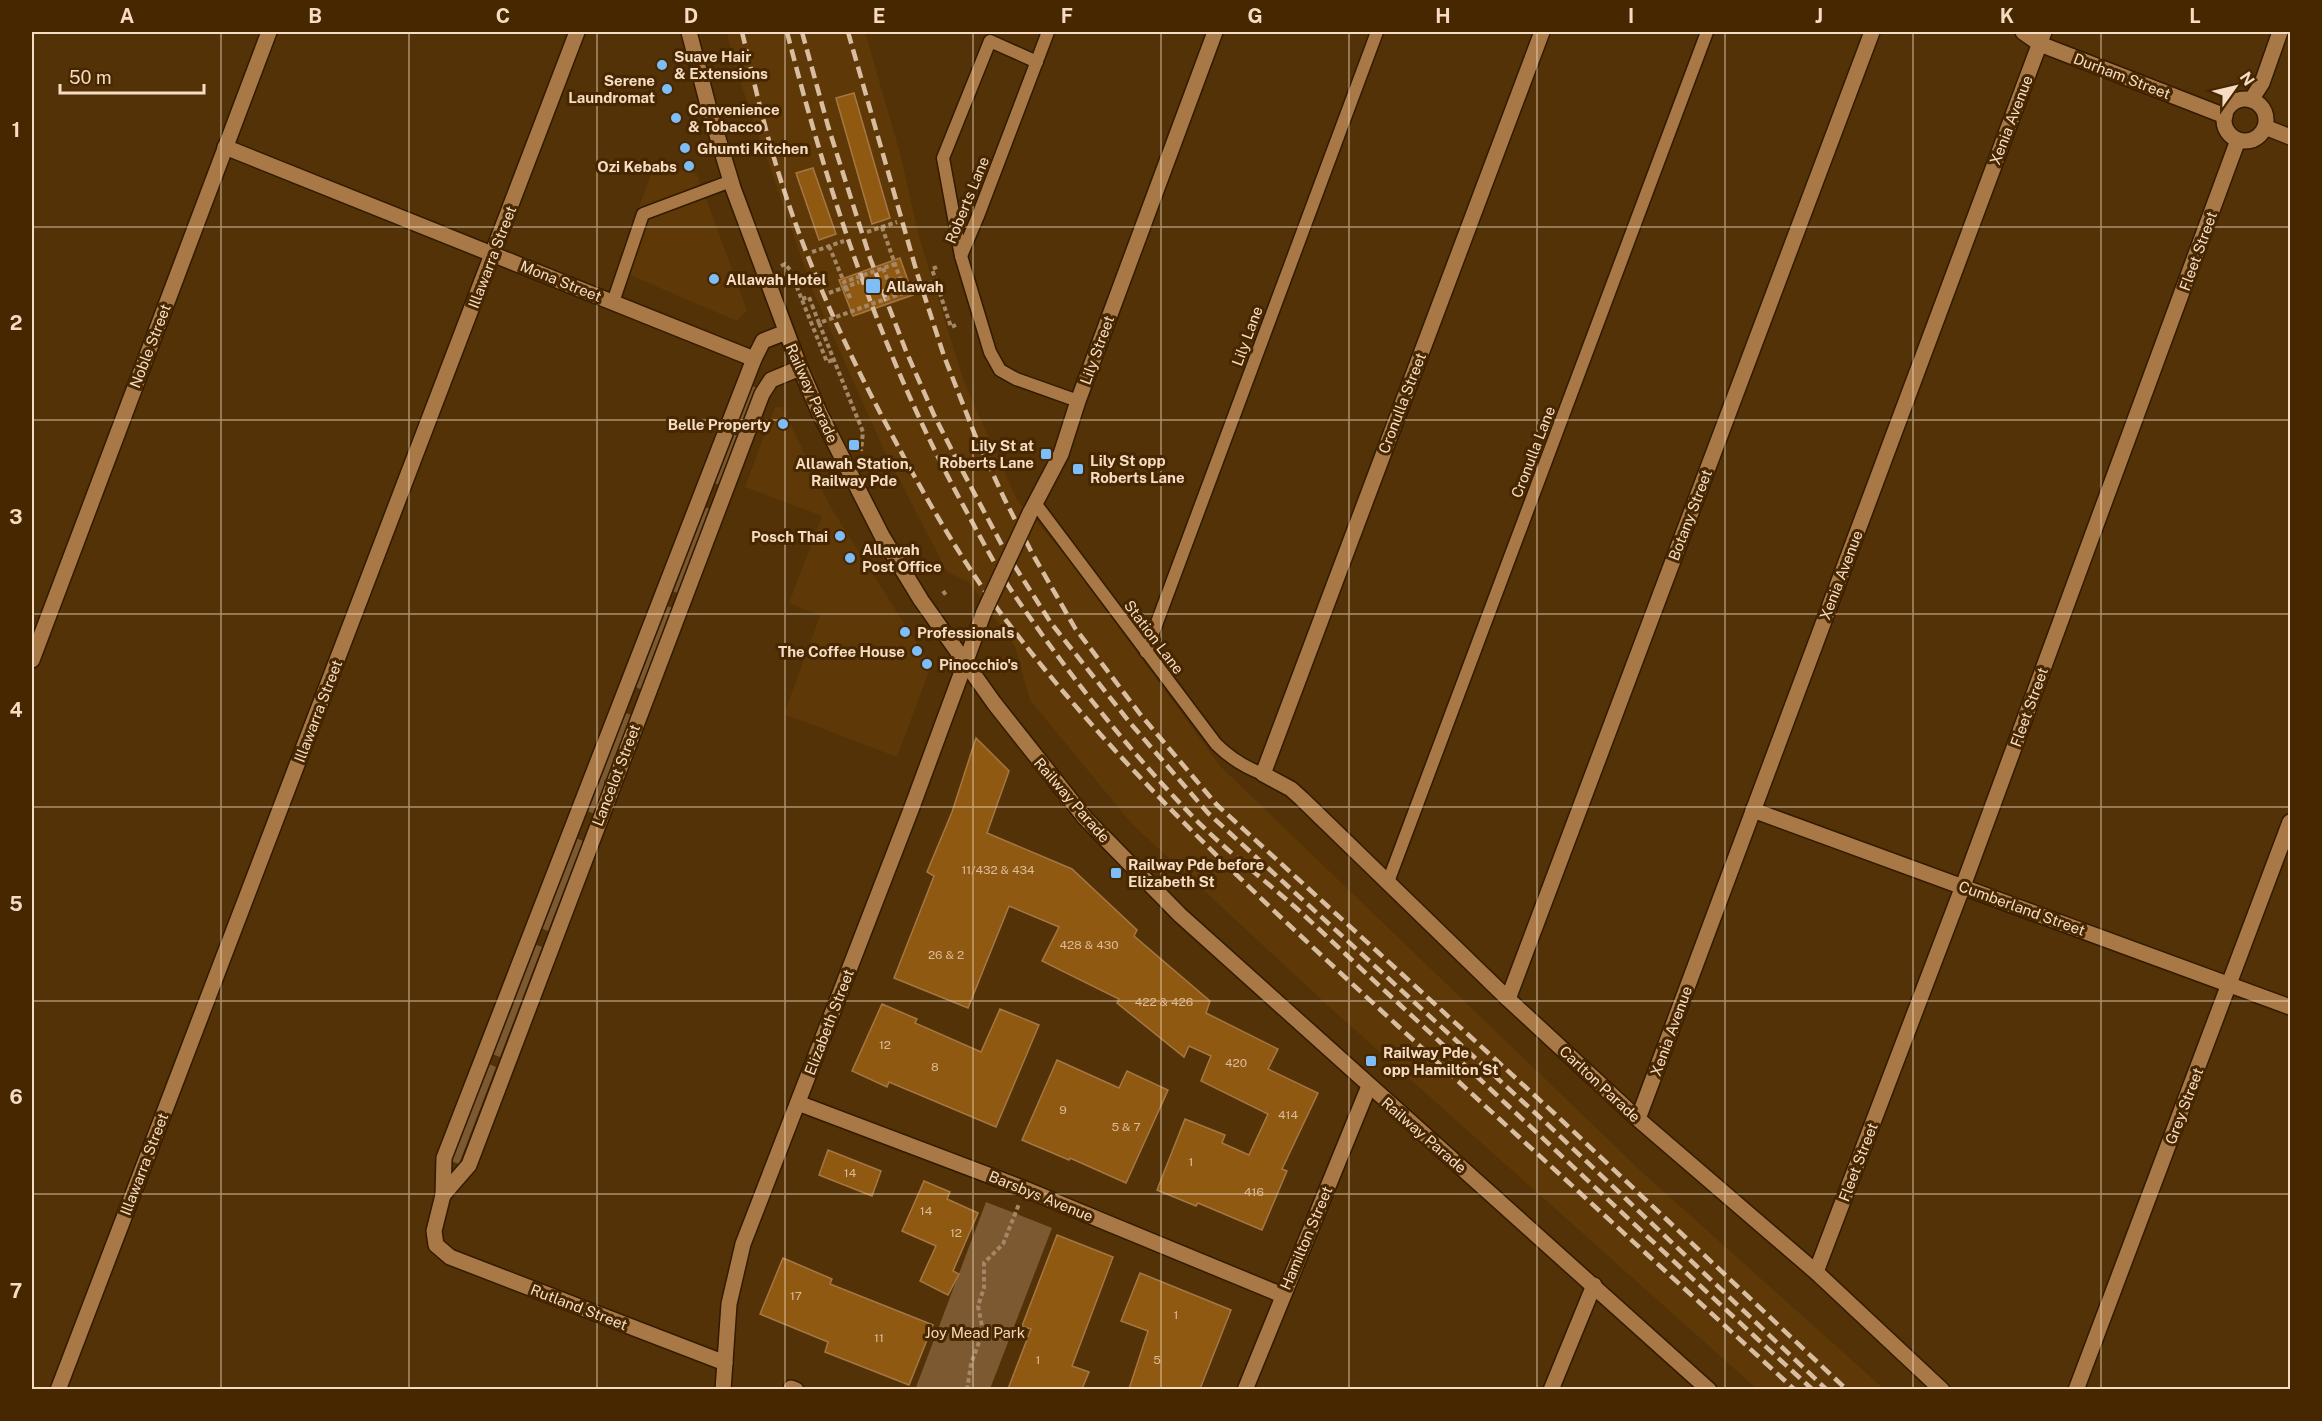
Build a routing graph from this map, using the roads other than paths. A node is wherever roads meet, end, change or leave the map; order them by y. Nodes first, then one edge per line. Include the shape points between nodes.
1 (269, 32) edge
2 (578, 32) edge
3 (689, 32) edge
4 (1048, 32) edge
5 (1215, 32) edge
6 (1377, 32) edge
7 (1542, 32) edge
8 (1707, 32) edge
9 (1872, 32) edge
10 (2023, 32) edge
11 (2280, 32) edge
12 (2042, 38) edge
13 (1036, 62) junction
14 (2251, 100) junction
15 (2225, 116) junction
16 (2265, 127) junction
17 (2290, 137) edge
18 (2238, 140) junction
19 (225, 147) junction
20 (731, 181) junction
21 (494, 253) junction
22 (961, 256) junction
23 (613, 302) junction
24 (786, 332) junction
25 (754, 359) junction
26 (800, 368) junction
27 (771, 380) junction
28 (1078, 401) junction
29 (1033, 508) junction
30 (1146, 652) junction
31 (32, 660) edge
32 (964, 661) junction
33 (1263, 774) junction
34 (1753, 810) junction
35 (2290, 822) edge
36 (1388, 882) junction
37 (1963, 886) junction
38 (2230, 985) junction
39 (1508, 999) junction
40 (2290, 1007) edge
41 (1369, 1086) junction
42 (798, 1103) junction
43 (1638, 1119) junction
44 (443, 1195) junction
45 (436, 1245) joint
46 (1816, 1272) junction
47 (1594, 1285) junction
48 (1282, 1295) junction
49 (725, 1363) junction
50 (58, 1389) edge
51 (723, 1389) edge
52 (1245, 1389) edge
53 (1551, 1389) edge
54 (1709, 1389) edge
55 (1941, 1389) edge
56 (2076, 1389) edge

1 - 19 street, Noble Street
2 - 21 street, Illawarra Street
3 - 20 street, Railway Parade
4 - 13 lane, Roberts Lane
5 - 28 street, Lily Street
6 - 30 lane, Lily Lane
7 - 33 street, Cronulla Street
8 - 36 lane, Cronulla Lane
9 - 39 street, Botany Street
10 - 12 street, Durham Street
11 - 14 street via 2262,83
12 - 15 street, Durham Street
12 - 34 street, Xenia Avenue
13 - 22 lane, Roberts Lane
13 - 22 lane via 990,41 943,158
14 - 15 street via 2232,104
14 - 16 street via 2262,108
15 - 18 street via 2225,128
16 - 17 street
16 - 18 street via 2251,141
18 - 37 street, Fleet Street
19 - 21 street, Mona Street
19 - 31 street, Noble Street
20 - 23 lane via 643,214
20 - 24 street, Railway Parade
21 - 23 street, Mona Street
21 - 50 street, Illawarra Street
22 - 28 lane, Roberts Lane via 990,352 1000,370
23 - 25 street, Mona Street
24 - 25 street via 763,341
24 - 26 street, Railway Parade
25 - 27 street via 759,372
25 - 44 street, Lancelot Street via 444,1158
26 - 27 street
26 - 32 street, Railway Parade via 882,536
27 - 44 street, Lancelot Street via 754,413 469,1165
28 - 29 street, Lily Street via 1061,454
29 - 30 lane, Station Lane
29 - 32 street, Lily Street, bridge
30 - 33 lane, Station Lane via 1216,744 1229,757
32 - 41 street, Railway Parade via 1042,767 1131,867
32 - 42 street, Elizabeth Street via 952,702
33 - 36 street, Carlton Parade via 1291,789
34 - 37 street, Cumberland Street
34 - 43 street, Xenia Avenue
35 - 38 street, Grey Street
36 - 39 street, Carlton Parade
37 - 38 street, Cumberland Street
37 - 46 street, Fleet Street
38 - 40 street, Cumberland Street
38 - 56 street, Grey Street
39 - 43 street, Carlton Parade
41 - 47 street, Railway Parade
41 - 48 street, Hamilton Street
42 - 48 street, Barsbys Avenue via 1025,1189
42 - 49 street, Elizabeth Street via 735,1271
43 - 46 street, Carlton Parade
44 - 45 street, Lancelot Street via 435,1221
45 - 49 street, Rutland Street via 450,1257
46 - 55 street, Carlton Parade
47 - 53 street
47 - 54 street, Railway Parade
48 - 52 street, Hamilton Street
49 - 51 street, Elizabeth Street

